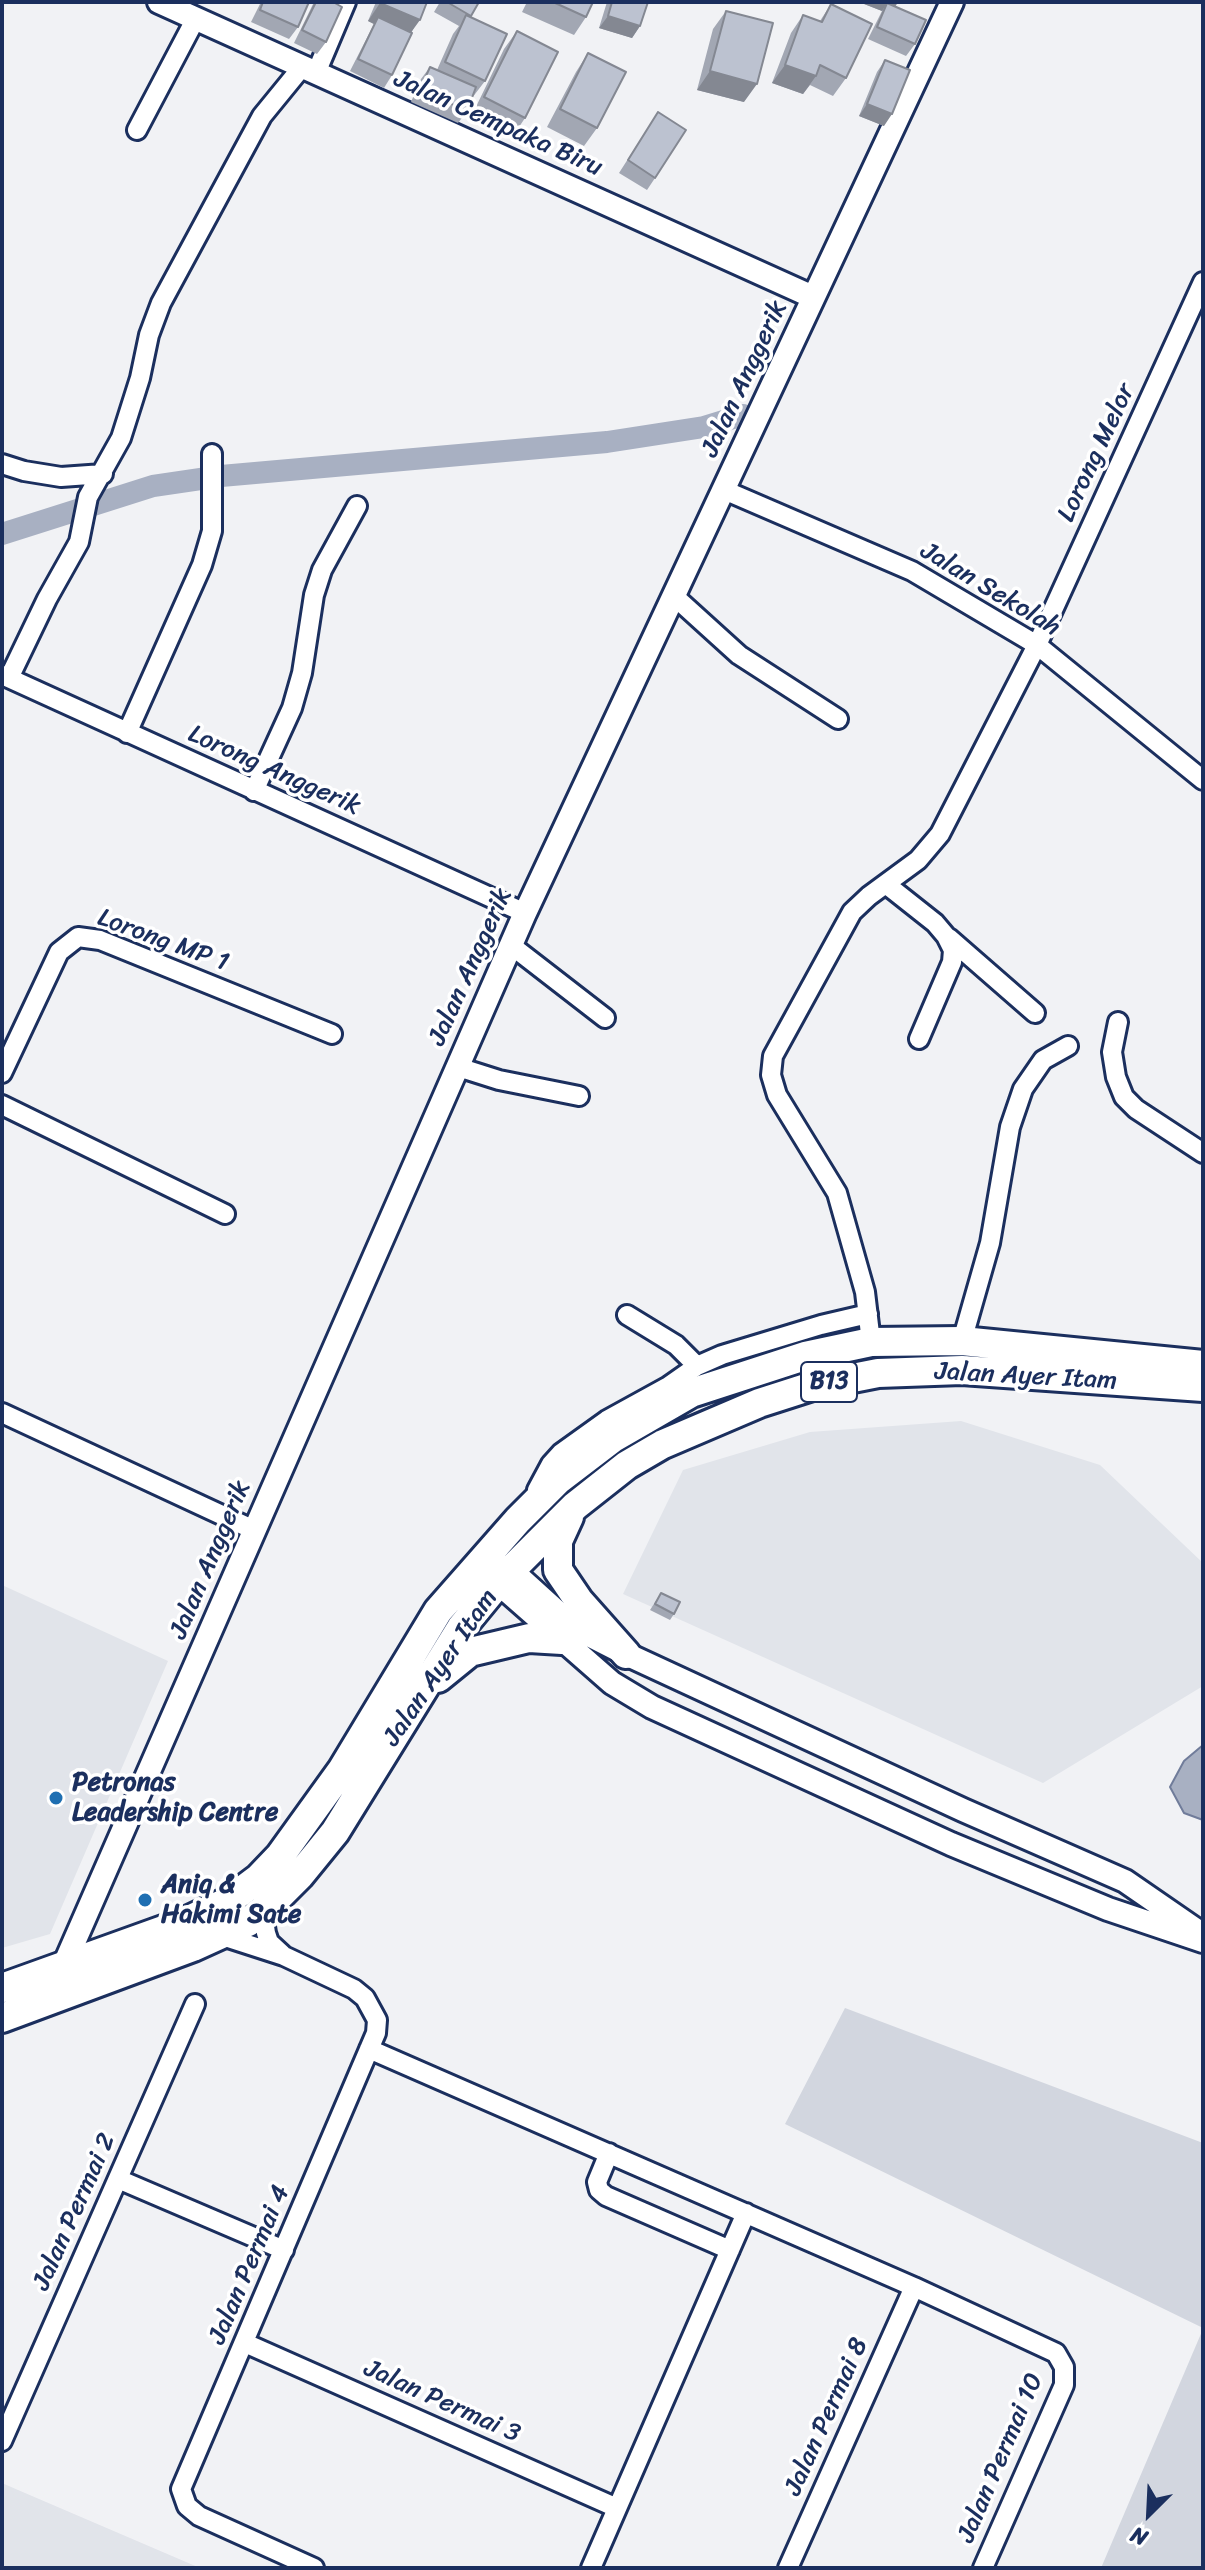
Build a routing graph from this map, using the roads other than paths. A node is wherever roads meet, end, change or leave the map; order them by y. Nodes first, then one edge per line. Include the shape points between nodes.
1 (159, 2) edge
2 (346, 2) edge
3 (952, 2) edge
4 (196, 18) junction
5 (309, 70) junction
6 (137, 130) dead end
7 (1203, 282) edge
8 (813, 297) junction
9 (2, 464) edge
10 (213, 468) dead end
11 (103, 474) junction
12 (724, 490) junction
13 (357, 506) dead end
14 (675, 597) junction
15 (1037, 645) junction
16 (5, 677) edge
17 (838, 719) dead end
18 (127, 733) junction
19 (1203, 780) edge
20 (254, 791) junction
21 (887, 885) junction
22 (525, 913) junction
23 (946, 936) junction
24 (512, 946) junction
25 (1035, 1013) dead end
26 (605, 1018) dead end
27 (1118, 1022) dead end
28 (332, 1034) dead end
29 (919, 1039) dead end
30 (1068, 1046) dead end
31 (458, 1067) junction
32 (2, 1073) edge
33 (579, 1096) dead end
34 (2, 1105) edge
35 (1203, 1153) edge
36 (225, 1214) dead end
37 (627, 1315) dead end
38 (869, 1328) junction
39 (962, 1341) junction
40 (1203, 1365) edge
41 (697, 1366) junction
42 (1203, 1387) edge
43 (2, 1413) edge
44 (575, 1506) junction
45 (518, 1520) junction
46 (254, 1530) junction
47 (498, 1570) junction
48 (562, 1640) junction
49 (626, 1654) junction
50 (421, 1692) junction
51 (963, 1810) junction
52 (951, 1844) junction
53 (272, 1903) junction
54 (219, 1935) junction
55 (1203, 1938) edge
56 (284, 1956) junction
57 (64, 1965) junction
58 (2, 1988) edge
59 (195, 2004) dead end
60 (2, 2018) edge
61 (369, 2049) junction
62 (609, 2153) junction
63 (118, 2179) junction
64 (746, 2213) junction
65 (284, 2250) junction
66 (730, 2250) junction
67 (914, 2287) junction
68 (245, 2343) junction
69 (2, 2441) edge
70 (617, 2508) junction
71 (314, 2568) edge
72 (591, 2568) edge
73 (788, 2568) edge
74 (983, 2568) edge

1 - 4 street, Jalan Cempaka Biru
2 - 5 street
3 - 8 street, Jalan Anggerik
4 - 5 street, Jalan Cempaka Biru
4 - 6 street
5 - 8 street, Jalan Cempaka Biru
5 - 11 street via 262,116 161,303 121,438
7 - 15 street, Lorong Melor
8 - 12 street, Jalan Anggerik
9 - 11 street via 61,477
10 - 18 street via 212,531 202,565
11 - 16 street via 88,497 79,542
12 - 14 street, Jalan Anggerik
12 - 15 street, Jalan Sekolah via 912,571
13 - 20 street via 322,570 292,708
14 - 17 street via 739,655
14 - 22 street, Jalan Anggerik
15 - 19 street, Jalan Sekolah
15 - 21 street, Lorong Melor via 940,834
16 - 18 street, Lorong Anggerik
18 - 20 street, Lorong Anggerik
20 - 22 street, Lorong Anggerik
21 - 23 street
21 - 38 street, Lorong Melor via 852,912 773,1056 771,1075 777,1095 837,1193 865,1292
22 - 24 street, Jalan Anggerik
23 - 25 street
23 - 29 street via 952,962
24 - 26 street
24 - 31 street, Jalan Anggerik
27 - 35 street via 1112,1052 1124,1097
28 - 32 street, Lorong MP 1 via 100,940 78,937 59,952
30 - 39 street via 1043,1060 1023,1089 1010,1127 990,1243
31 - 33 street
31 - 46 street, Jalan Anggerik
34 - 36 street
37 - 41 street via 676,1345
38 - 39 main road, Jalan Ayer Itam / B13
38 - 41 street via 821,1325
38 - 45 main road, Jalan Ayer Itam / B13 via 805,1356 691,1393 613,1438 558,1480
39 - 40 main road, Jalan Ayer Itam / B13
41 - 45 street via 561,1453
42 - 44 main road, Jalan Ayer Itam / B13 via 962,1370 865,1375 759,1403 663,1444
43 - 46 street
44 - 47 main road, Jalan Ayer Itam / B13
44 - 49 main road via 558,1541 558,1570
45 - 47 main road, B13
46 - 57 street, Jalan Anggerik
47 - 48 street
47 - 49 street via 575,1628
47 - 50 main road, Jalan Ayer Itam / B13
47 - 57 main road, Jalan Ayer Itam / B13 via 438,1611 342,1770 259,1878 227,1902 183,1923
48 - 50 main road via 529,1638 470,1652
48 - 52 street via 612,1683 652,1707
49 - 51 street
50 - 53 main road, Jalan Ayer Itam / B13 via 335,1832
51 - 52 street
51 - 55 street via 1125,1881
52 - 55 street via 1108,1909
53 - 54 main road, Jalan Ayer Itam / B13
53 - 56 street via 264,1920 266,1933
54 - 56 street, Jalan Permai 4
54 - 60 main road, Jalan Ayer Itam / B13
56 - 61 street, Jalan Permai 4 via 365,1998 377,2020
57 - 58 main road, Jalan Ayer Itam / B13
59 - 63 street, Jalan Permai 2
61 - 62 street
61 - 65 street, Jalan Permai 4
62 - 64 street
62 - 66 street via 597,2182 606,2196
63 - 65 street
63 - 69 street, Jalan Permai 2
64 - 66 street
64 - 67 street
65 - 68 street, Jalan Permai 4
66 - 70 street
67 - 73 street, Jalan Permai 8
67 - 74 street, Jalan Permai 10 via 1056,2353 1064,2367 1064,2385
68 - 70 street, Jalan Permai 3
68 - 71 street, Jalan Permai 4 via 181,2489 187,2506 199,2516
70 - 72 street

